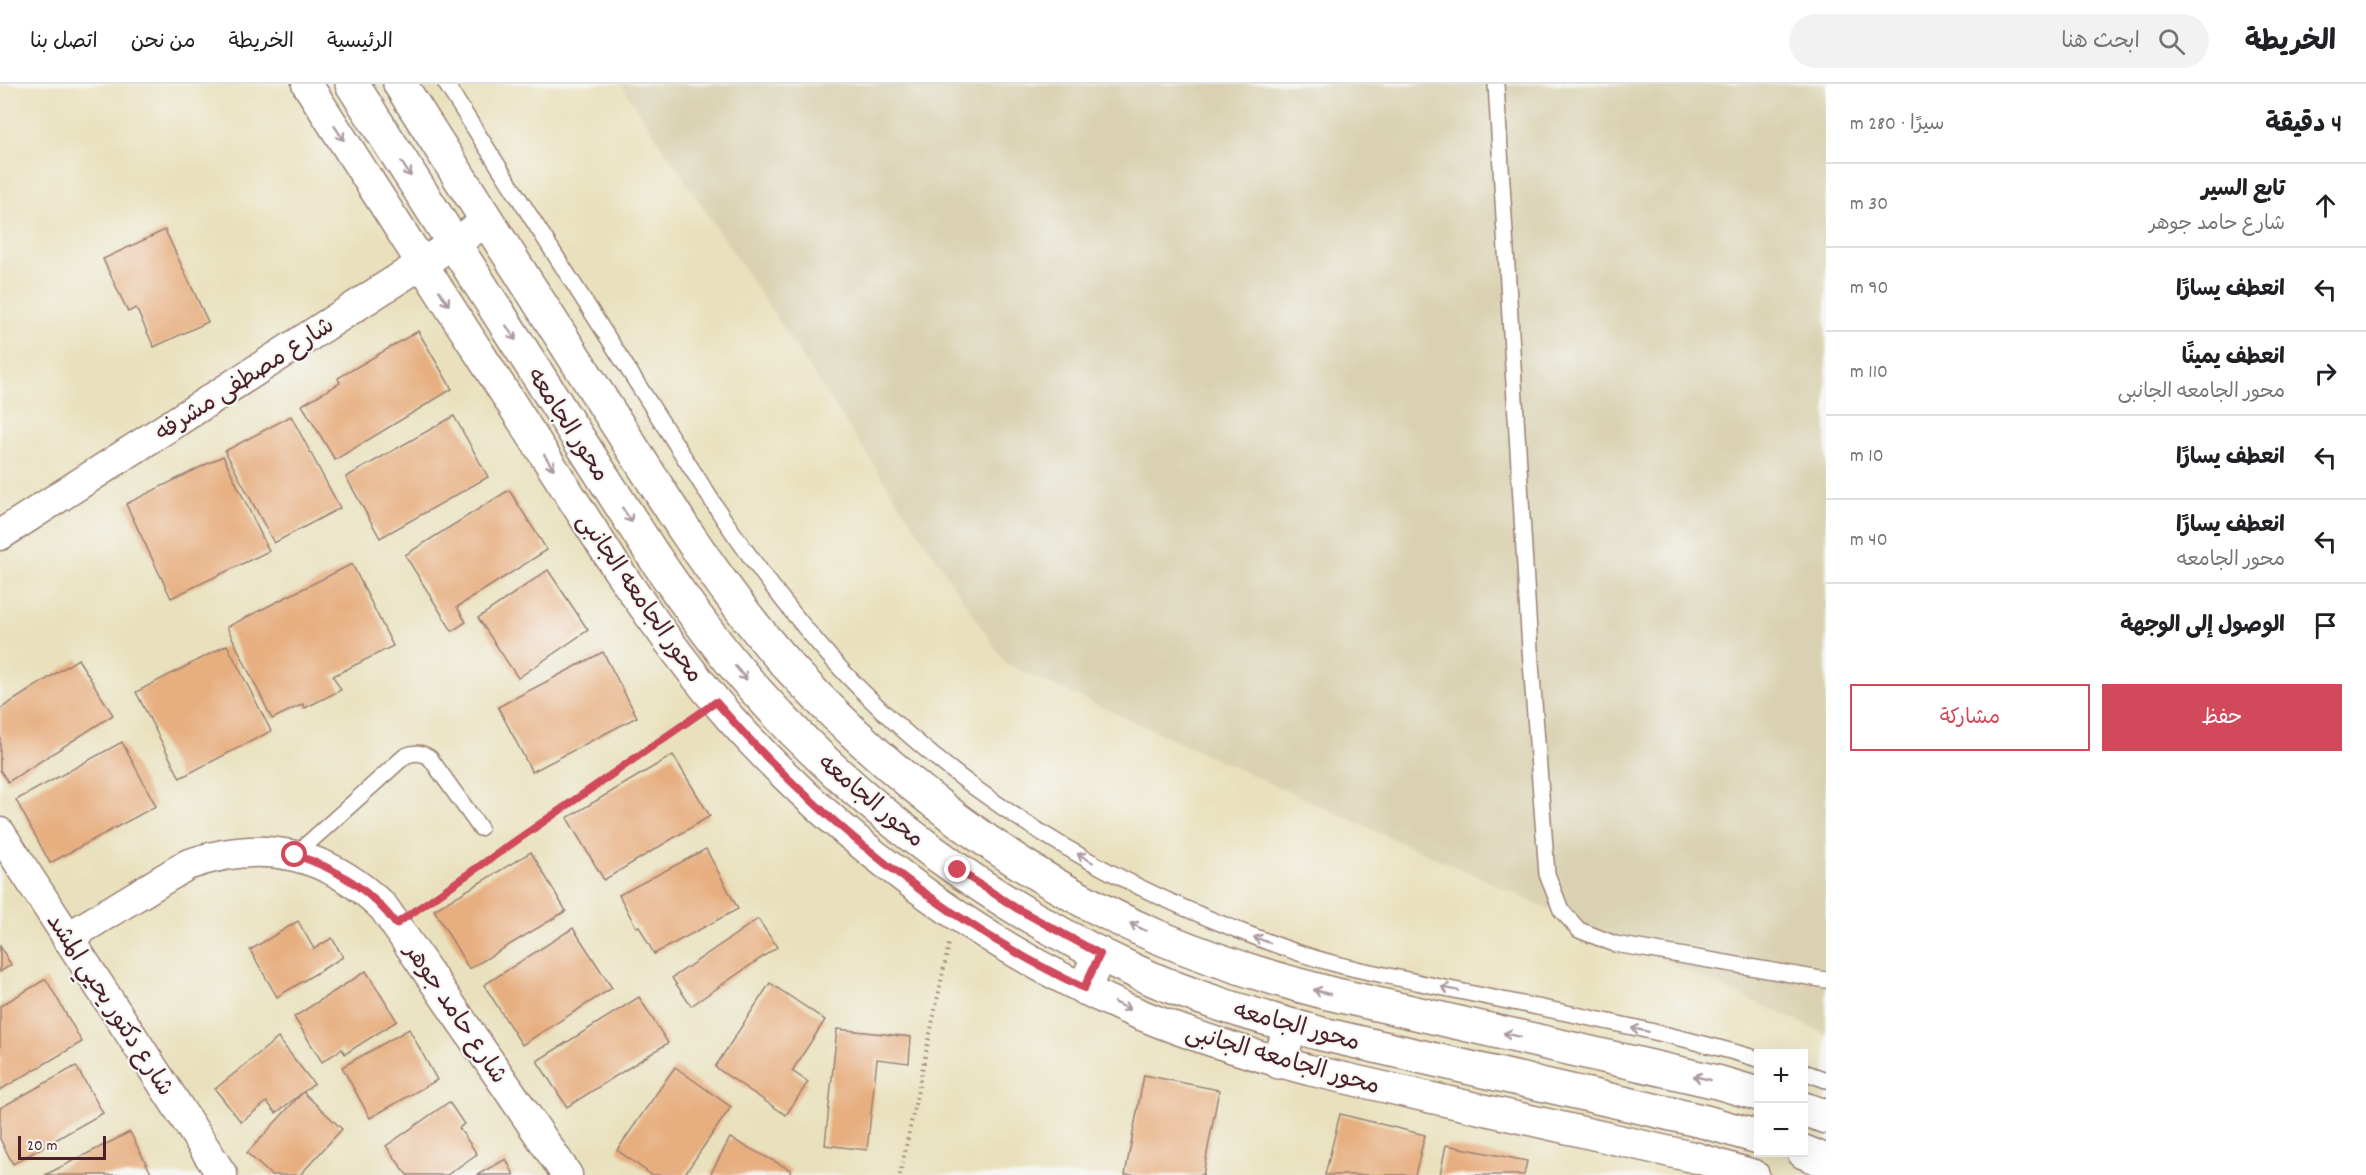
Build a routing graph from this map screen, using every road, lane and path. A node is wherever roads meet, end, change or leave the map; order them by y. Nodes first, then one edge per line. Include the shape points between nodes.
1 (307, 84) edge
2 (352, 84) edge
3 (400, 84) edge
4 (446, 84) edge
5 (1496, 84) edge
6 (488, 221) junction
7 (453, 243) junction
8 (422, 263) junction
9 (0, 535) edge
10 (716, 702) junction
11 (480, 828) dead end
12 (0, 833) edge
13 (295, 855) junction
14 (956, 914) junction
15 (396, 924) junction
16 (67, 938) junction
17 (1100, 954) junction
18 (1826, 981) edge
19 (1084, 988) junction
20 (1291, 1026) junction
21 (1754, 1058) edge
22 (1279, 1062) junction
23 (1808, 1074) edge
24 (1826, 1080) edge
25 (1754, 1093) edge
26 (1808, 1111) edge
27 (1826, 1117) edge
28 (1754, 1136) edge
29 (1808, 1154) edge
30 (1826, 1161) edge
31 (222, 1175) edge
32 (567, 1175) edge
33 (900, 1175) edge
34 (1754, 1175) edge

1 -> 8 street, محور الجامعه الجانبى
2 -> 7 street, محور الجامعه
3 - 6 street, محور الجامعه
21 -> 4 lane via 1331,963 1275,945 1164,899 1101,867 981,793 860,689 823,650 754,563
5 - 18 lane via 1547,874 1561,910 1579,930 1615,944
6 - 7 street, شارع مصطفى مشرفه
25 -> 6 street, محور الجامعه via 1269,978 1211,958 1105,911 982,837 880,756 788,666 751,621 682,526
7 - 8 street, شارع مصطفى مشرفه
7 -> 17 street, محور الجامعه via 677,591 758,693 812,749 904,829 1016,908
8 - 9 street, شارع مصطفى مشرفه
8 -> 10 street, محور الجامعه الجانبى via 652,621
10 - 14 street, محور الجامعه الجانبى via 778,769 828,815
10 - 15 path
11 - 13 lane via 430,758 411,753
12 - 16 street, شارع دكتور يحيي المشد
13 - 15 street, شارع حامد جوهر via 352,880
13 - 16 street, شارع حامد جوهر via 251,850 197,861
14 - 19 street, محور الجامعه الجانبى
14 - 33 path
15 - 32 street, شارع حامد جوهر
16 - 31 street, شارع دكتور يحيي المشد
17 - 19 street
17 - 20 street, محور الجامعه via 1197,996
19 -> 22 street, محور الجامعه الجانبى via 1184,1032
20 - 22 street
20 - 28 street, محور الجامعه
22 - 34 street, محور الجامعه الجانبى via 1697,1158
23 - 24 lane
26 - 27 street
29 - 30 street

